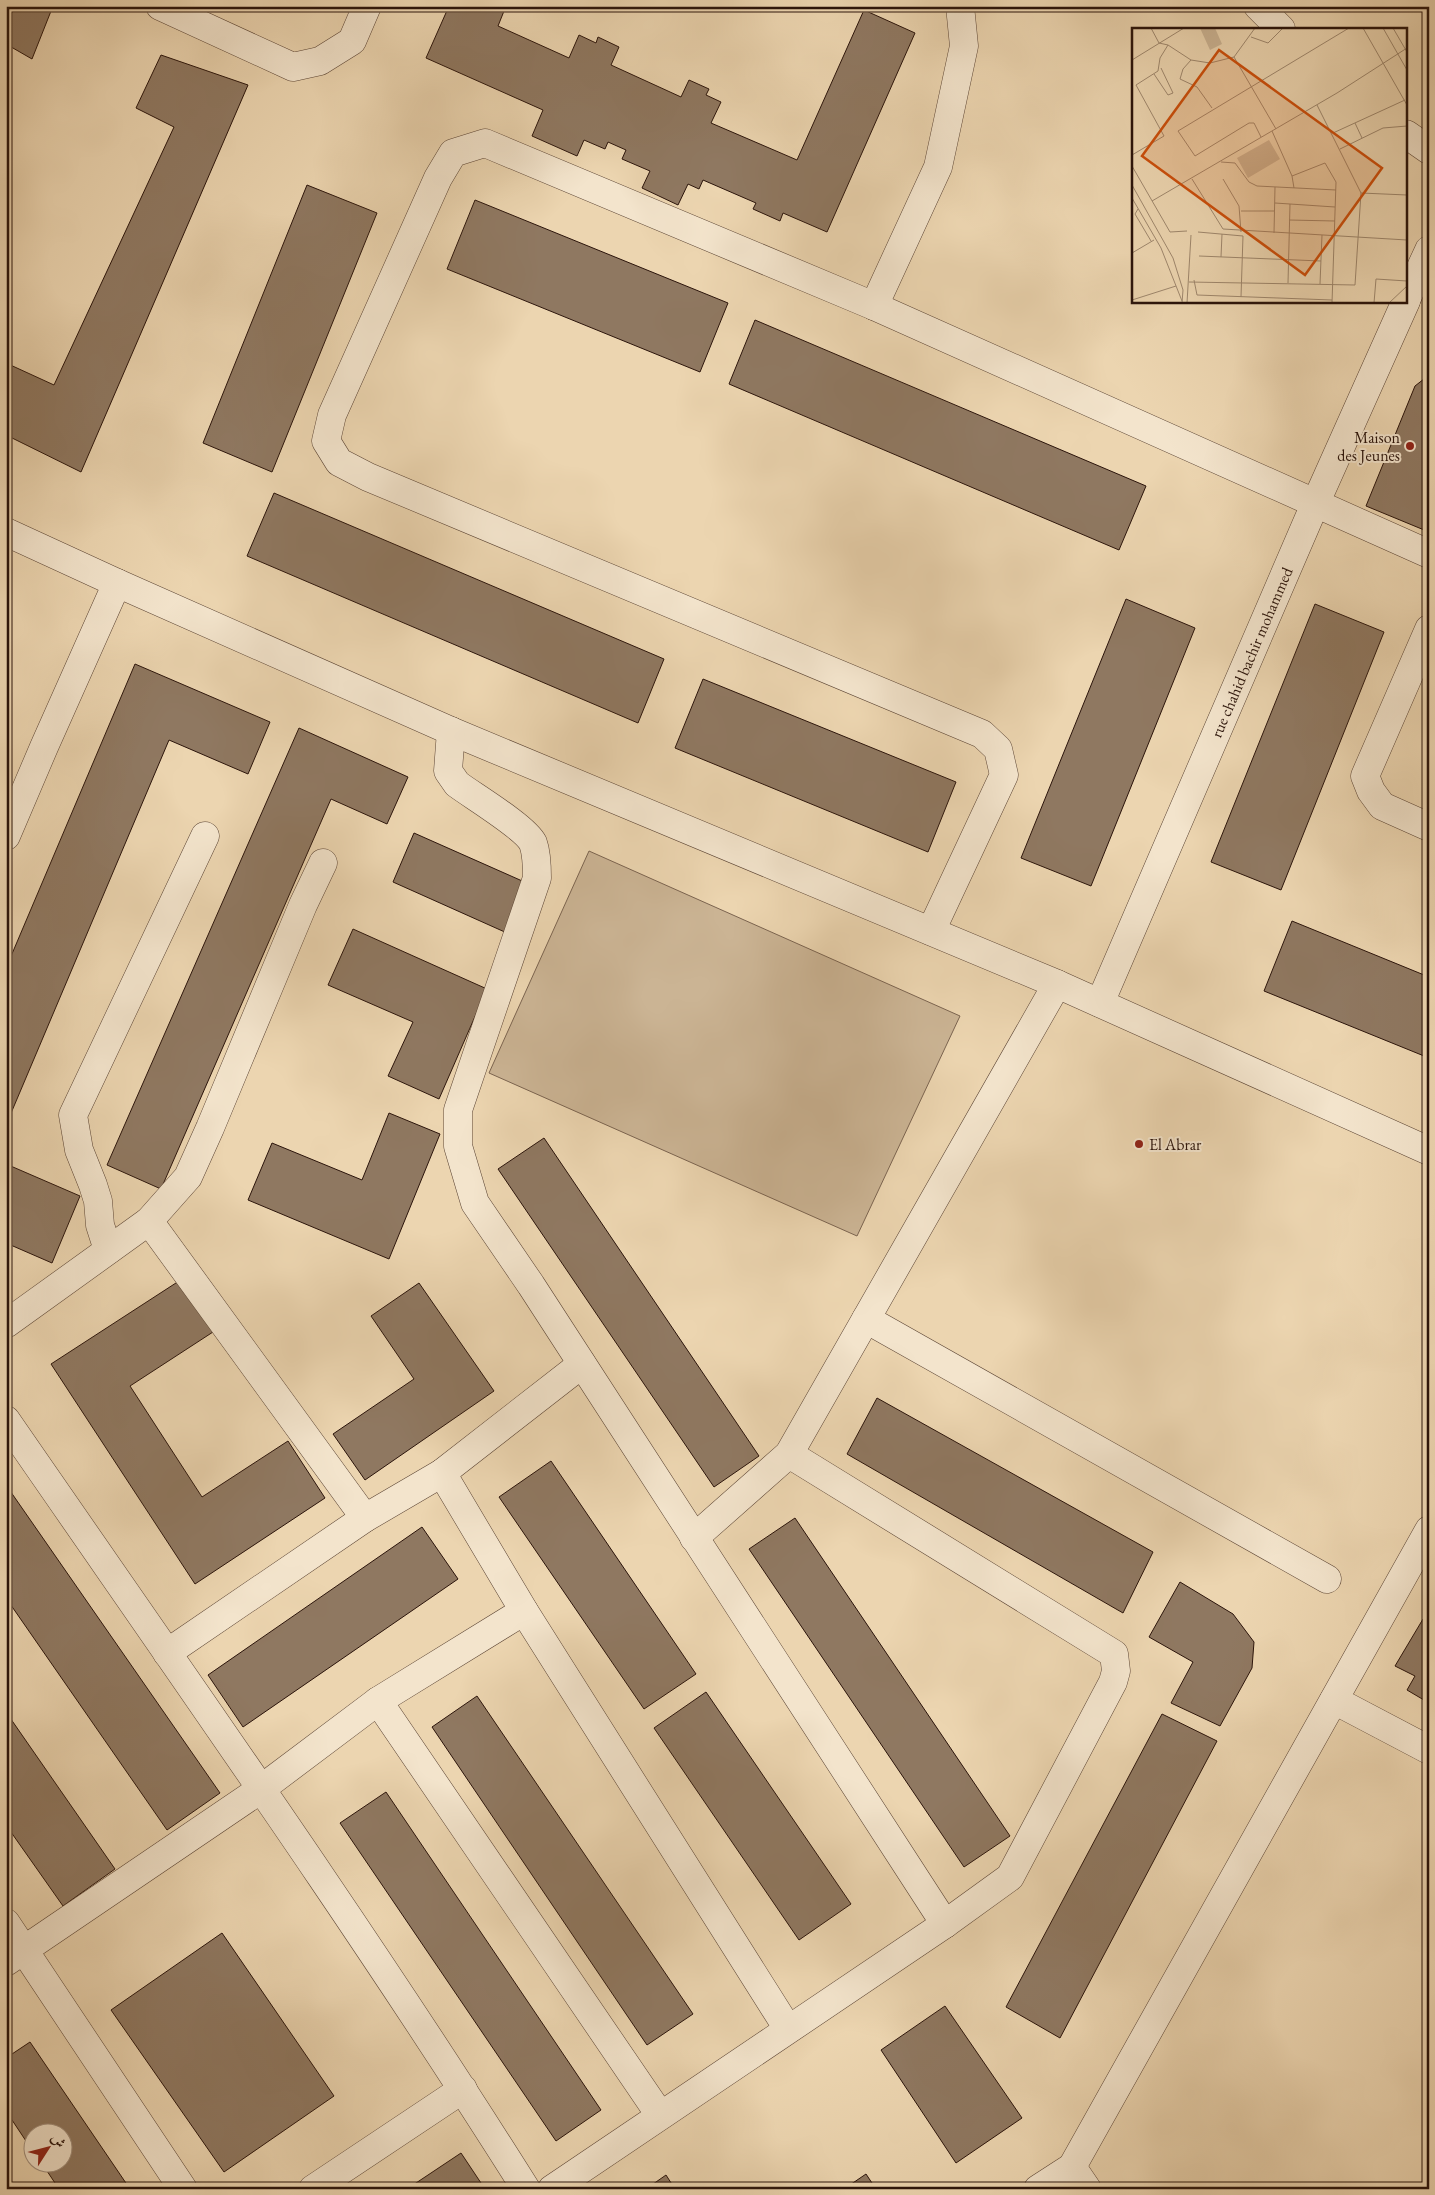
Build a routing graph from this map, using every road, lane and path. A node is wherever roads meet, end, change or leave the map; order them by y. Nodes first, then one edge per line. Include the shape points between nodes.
1 (160, 6) edge
2 (366, 6) edge
3 (960, 6) edge
4 (1258, 6) edge
5 (1280, 28) edge
6 (1408, 135) edge
7 (1429, 150) edge
8 (1429, 250) edge
9 (1408, 297) edge
10 (1406, 302) edge
11 (874, 306) junction
12 (1315, 504) junction
13 (6, 532) edge
14 (1429, 554) edge
15 (117, 583) junction
16 (1429, 629) edge
17 (451, 731) junction
18 (1429, 827) edge
19 (6, 836) edge
20 (205, 836) dead end
21 (323, 863) dead end
22 (931, 931) junction
23 (1057, 984) junction
24 (1100, 1004) junction
25 (1429, 1151) edge
26 (149, 1221) junction
27 (108, 1250) junction
28 (866, 1319) junction
29 (6, 1324) edge
30 (582, 1364) junction
31 (6, 1420) edge
32 (789, 1454) junction
33 (442, 1473) junction
34 (365, 1518) junction
35 (1428, 1533) edge
36 (694, 1538) junction
37 (1327, 1578) dead end
38 (524, 1611) junction
39 (167, 1653) junction
40 (1334, 1700) junction
41 (378, 1701) junction
42 (1429, 1750) edge
43 (260, 1789) junction
44 (6, 1923) edge
45 (945, 1924) junction
46 (15, 1955) edge
47 (788, 2029) junction
48 (463, 2089) junction
49 (660, 2115) junction
50 (1079, 2178) edge
51 (183, 2189) edge
52 (313, 2189) edge
53 (526, 2189) edge
54 (552, 2189) edge
55 (1038, 2189) edge

1 - 2 street via 294,67 320,61 352,41
3 - 11 street via 964,46 938,167
4 - 5 street
6 - 7 street
8 - 9 street, rue chahid bachir mohammed
10 - 12 street, rue chahid bachir mohammed
11 - 12 street
11 - 22 street via 485,142 453,153 438,178 332,415 326,441 339,462 368,477 982,734 998,749 1004,775
12 - 14 street
12 - 24 street, rue chahid bachir mohammed
13 - 15 street
15 - 17 street
15 - 19 street
16 - 18 street via 1365,776 1382,806
17 - 22 street
17 - 30 street via 448,771 451,777 456,784 523,832 532,843 537,878 458,1110 458,1146 475,1203
20 - 27 street via 73,1115 79,1150 98,1201 100,1225
21 - 26 street via 188,1177
22 - 23 street
23 - 24 street
23 - 28 street
24 - 25 street
26 - 27 street
26 - 34 street
27 - 29 street
28 - 32 street
28 - 37 street
30 - 33 street
30 - 36 street
31 - 39 street
32 - 36 street
32 - 45 street via 1114,1654 1116,1672 1113,1682 1010,1878
33 - 34 street
33 - 38 street
34 - 39 street
35 - 40 street
36 - 45 street
38 - 41 street
38 - 47 street
39 - 43 street
40 - 42 street
40 - 50 street
41 - 43 street
41 - 49 street
43 - 46 street
43 - 48 street via 313,1862
44 - 46 street
45 - 47 street
46 - 51 street
47 - 49 street
48 - 52 street
48 - 53 street
49 - 54 street
50 - 55 street

